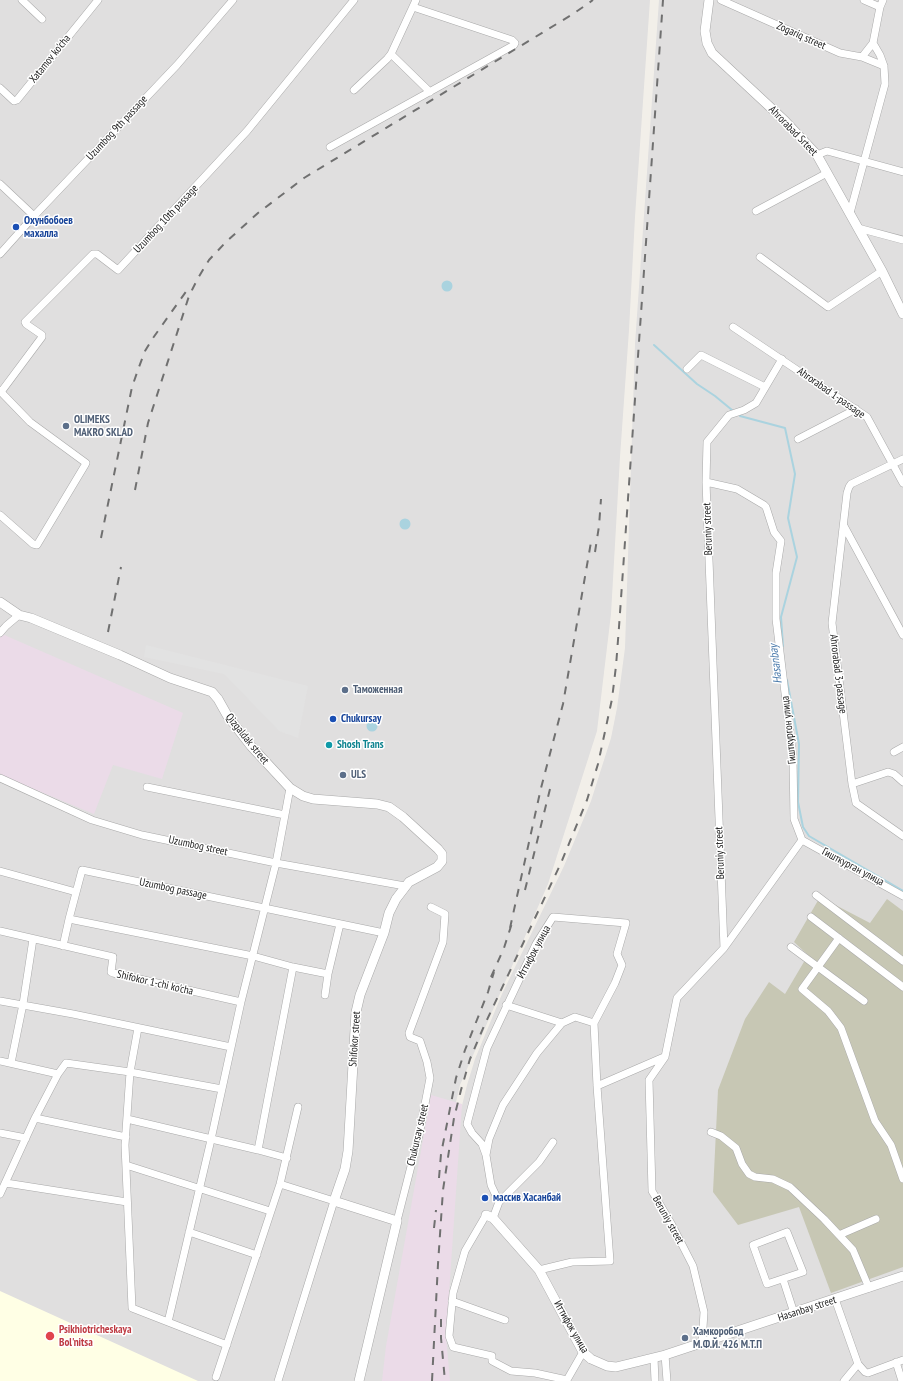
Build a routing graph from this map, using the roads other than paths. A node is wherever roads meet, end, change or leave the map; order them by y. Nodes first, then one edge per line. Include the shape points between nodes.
1 (22, 0) edge
2 (98, 0) edge
3 (233, 0) edge
4 (354, 0) edge
5 (709, 0) edge
6 (721, 0) edge
7 (864, 0) edge
8 (883, 0) edge
9 (415, 3) edge
10 (880, 7) junction
11 (42, 19) dead end
12 (873, 43) junction
13 (391, 54) junction
14 (862, 57) junction
15 (884, 66) junction
16 (0, 88) edge
17 (354, 90) dead end
18 (430, 92) junction
19 (330, 147) dead end
20 (817, 155) junction
21 (863, 160) junction
22 (903, 172) edge
23 (827, 173) junction
24 (0, 184) edge
25 (756, 211) dead end
26 (850, 213) junction
27 (34, 216) junction
28 (858, 228) junction
29 (903, 240) edge
30 (0, 254) edge
31 (760, 257) dead end
32 (882, 271) junction
33 (902, 309) edge
34 (733, 327) dead end
35 (782, 359) junction
36 (687, 369) dead end
37 (765, 387) junction
38 (1, 391) edge
39 (856, 409) junction
40 (798, 439) dead end
41 (903, 459) edge
42 (893, 464) junction
43 (706, 482) junction
44 (903, 483) edge
45 (0, 515) edge
46 (844, 525) junction
47 (0, 602) edge
48 (19, 615) junction
49 (0, 633) edge
50 (903, 635) edge
51 (903, 747) edge
52 (894, 752) dead end
53 (0, 778) edge
54 (903, 782) edge
55 (852, 784) junction
56 (147, 787) dead end
57 (290, 788) junction
58 (285, 815) junction
59 (903, 836) edge
60 (802, 840) junction
61 (276, 863) junction
62 (0, 872) edge
63 (427, 874) joint
64 (405, 886) junction
65 (76, 892) junction
66 (816, 895) dead end
67 (903, 896) edge
68 (431, 907) dead end
69 (265, 908) junction
70 (811, 917) dead end
71 (69, 919) junction
72 (340, 924) junction
73 (0, 931) edge
74 (384, 932) junction
75 (839, 938) junction
76 (33, 939) junction
77 (64, 946) junction
78 (791, 947) dead end
79 (724, 948) junction
80 (254, 956) junction
81 (903, 961) edge
82 (293, 967) junction
83 (818, 967) junction
84 (328, 974) junction
85 (903, 987) edge
86 (325, 996) dead end
87 (0, 1001) edge
88 (864, 1001) dead end
89 (241, 1002) junction
90 (24, 1004) junction
91 (506, 1005) junction
92 (562, 1023) junction
93 (594, 1023) junction
94 (138, 1028) junction
95 (231, 1047) junction
96 (665, 1057) junction
97 (0, 1061) edge
98 (11, 1063) junction
99 (130, 1072) junction
100 (58, 1074) junction
101 (597, 1086) junction
102 (222, 1089) junction
103 (298, 1107) dead end
104 (35, 1118) junction
105 (127, 1119) junction
106 (711, 1132) dead end
107 (0, 1133) edge
108 (126, 1137) junction
109 (26, 1138) junction
110 (211, 1138) junction
111 (553, 1142) dead end
112 (258, 1150) junction
113 (486, 1155) junction
114 (287, 1158) junction
115 (126, 1165) junction
116 (903, 1179) edge
117 (6, 1182) junction
118 (280, 1184) junction
119 (199, 1188) junction
120 (0, 1194) edge
121 (334, 1201) junction
122 (127, 1202) junction
123 (499, 1202) junction
124 (270, 1211) junction
125 (490, 1217) junction
126 (876, 1219) dead end
127 (397, 1221) junction
128 (189, 1232) junction
129 (839, 1235) junction
130 (256, 1255) junction
131 (539, 1270) junction
132 (903, 1276) edge
133 (783, 1279) junction
134 (869, 1288) junction
135 (835, 1300) junction
136 (452, 1301) junction
137 (794, 1313) junction
138 (505, 1320) dead end
139 (168, 1322) junction
140 (702, 1343) junction
141 (227, 1345) junction
142 (583, 1352) junction
143 (665, 1356) junction
144 (654, 1358) junction
145 (903, 1360) edge
146 (896, 1362) junction
147 (858, 1364) junction
148 (216, 1377) dead end
149 (278, 1381) edge
150 (359, 1381) edge
151 (655, 1381) edge
152 (667, 1381) edge
153 (844, 1381) edge
154 (902, 1381) edge

1 - 11 street
2 - 16 street, Xatamov ko'cha via 17,100 14,101
3 - 27 street, Uzumbog 9th passage via 177,65
4 - 38 street, Uzumbog 10th passage via 247,131 118,270 97,254 93,254 26,322 42,337
5 - 20 street, Ahrorabad Srteet via 705,32 712,52 785,120
6 - 14 street, Zogariq street via 840,53
7 - 10 street
8 - 10 street
9 - 13 street
9 - 18 street via 512,40 514,43
10 - 12 street
12 - 14 street
12 - 15 street
13 - 17 street
13 - 18 street
14 - 15 street, Zogariq street
15 - 21 street via 884,89
18 - 19 street
20 - 21 street via 827,151
20 - 23 street, Ahrorabad Srteet
21 - 22 street
21 - 26 street
23 - 25 street
23 - 26 street, Ahrorabad Srteet
24 - 27 street
26 - 28 street, Ahrorabad Srteet
27 - 30 street, Uzumbog 9th passage
28 - 29 street
28 - 32 street, Ahrorabad Srteet
31 - 32 street via 828,307
32 - 33 street, Ahrorabad Srteet
34 - 35 street, Ahrorabad 1-passage
35 - 37 street, Beruniy street
35 - 39 street, Ahrorabad 1-passage
36 - 37 street via 701,355
37 - 43 street, Beruniy street via 756,403 729,415 706,442
38 - 45 street, Uzumbog 10th passage via 26,419 86,465 36,545
39 - 40 street
39 - 42 street, Ahrorabad 1-passage via 870,421
41 - 42 street
42 - 44 street, Ahrorabad 1-passage
42 - 46 street, Ahrorabad 3-passage via 851,484 847,493
43 - 60 street, Гишткургон улица via 737,489 764,505 774,532 781,541 776,573 776,619 793,759 794,819
43 - 79 street, Beruniy street
46 - 50 street
46 - 55 street, Ahrorabad 3-passage via 832,623
47 - 48 street, Qizgaldak street
48 - 49 street
48 - 57 street, Qizgaldak street via 170,678 212,692 251,746
51 - 52 street
53 - 61 street, Uzumbog street via 102,823 142,835
54 - 55 street via 888,772
55 - 59 street, Ahrorabad 3-passage via 856,803
56 - 58 street
57 - 58 street
57 - 63 street, Qizgaldak street via 314,799 377,804 392,809 442,854 442,862
58 - 61 street
60 - 67 street, Гишткурган улица
60 - 79 street
61 - 64 street, Uzumbog street
61 - 69 street
62 - 65 street
63 - 64 street, Shifokor street
64 - 74 street, Shifokor street via 393,904
65 - 69 street, Uzumbog passage via 82,870
65 - 71 street
66 - 81 street
68 - 127 street, Chukursay street via 445,914 443,942 409,1033 410,1037 420,1041 430,1078 419,1136
69 - 72 street, Uzumbog passage
69 - 80 street
70 - 75 street
71 - 77 street
71 - 80 street
72 - 74 street, Uzumbog passage
72 - 84 street
73 - 76 street
74 - 121 street, Shifokor street via 356,1012 348,1151
75 - 83 street
75 - 85 street
76 - 77 street
76 - 90 street
77 - 89 street, Shifokor 1-chi ko'cha via 113,957 113,973
78 - 83 street
79 - 96 street, Beruniy street via 677,998
80 - 82 street
80 - 89 street
82 - 84 street
82 - 112 street
83 - 88 street
83 - 116 street via 802,989 828,1011 841,1028 875,1121 891,1145
84 - 86 street
87 - 90 street
89 - 95 street
90 - 94 street
90 - 98 street
91 - 92 street
91 - 93 street, Иттифок улица via 536,944 553,917 626,923 616,954 622,965
91 - 113 street, Иттифок улица via 487,1048 467,1124 482,1144
92 - 93 street via 575,1017
92 - 113 street, Иттифок улица via 502,1105 489,1139
93 - 101 street
94 - 95 street
94 - 99 street
95 - 102 street
96 - 101 street
96 - 140 street, Beruniy street via 649,1080 652,1192 693,1266 704,1312
97 - 98 street
98 - 100 street
99 - 100 street via 66,1063
99 - 102 street
99 - 105 street
100 - 104 street
101 - 131 street via 610,1261 572,1262
102 - 110 street
103 - 114 street
104 - 108 street
104 - 109 street
105 - 108 street
105 - 110 street
106 - 129 street via 721,1136 736,1148 749,1174 773,1179 790,1187
107 - 109 street
108 - 115 street
109 - 117 street
110 - 112 street
110 - 119 street
111 - 123 street via 539,1162
112 - 114 street
113 - 123 street, Иттифок улица via 491,1185
114 - 118 street
115 - 119 street
115 - 122 street
117 - 120 street
117 - 122 street
118 - 121 street
118 - 124 street
119 - 124 street
119 - 128 street
121 - 127 street
121 - 149 street, Shifokor street
122 - 139 street via 132,1308
123 - 125 street
124 - 130 street
125 - 131 street, Иттифок улица
125 - 136 street via 465,1251
126 - 129 street
127 - 150 street, Chukursay street
128 - 130 street
128 - 139 street
129 - 134 street via 853,1250
130 - 141 street
131 - 142 street, Иттифок улица
132 - 134 street, Hasanbay street
133 - 133 street via 767,1284 753,1245 787,1232 803,1272
133 - 137 street
134 - 135 street, Hasanbay street
135 - 137 street, Hasanbay street
135 - 147 street
136 - 138 street
136 - 142 street via 449,1336 453,1347 492,1356 492,1361 511,1371 567,1380
137 - 140 street, Hasanbay street
139 - 141 street
140 - 143 street, Hasanbay street
141 - 148 street
142 - 144 street, Иттифок улица via 599,1363 616,1367
143 - 144 street, Иттифок улица
143 - 152 street
144 - 151 street
145 - 146 street
146 - 147 street via 868,1373
146 - 154 street
147 - 153 street

